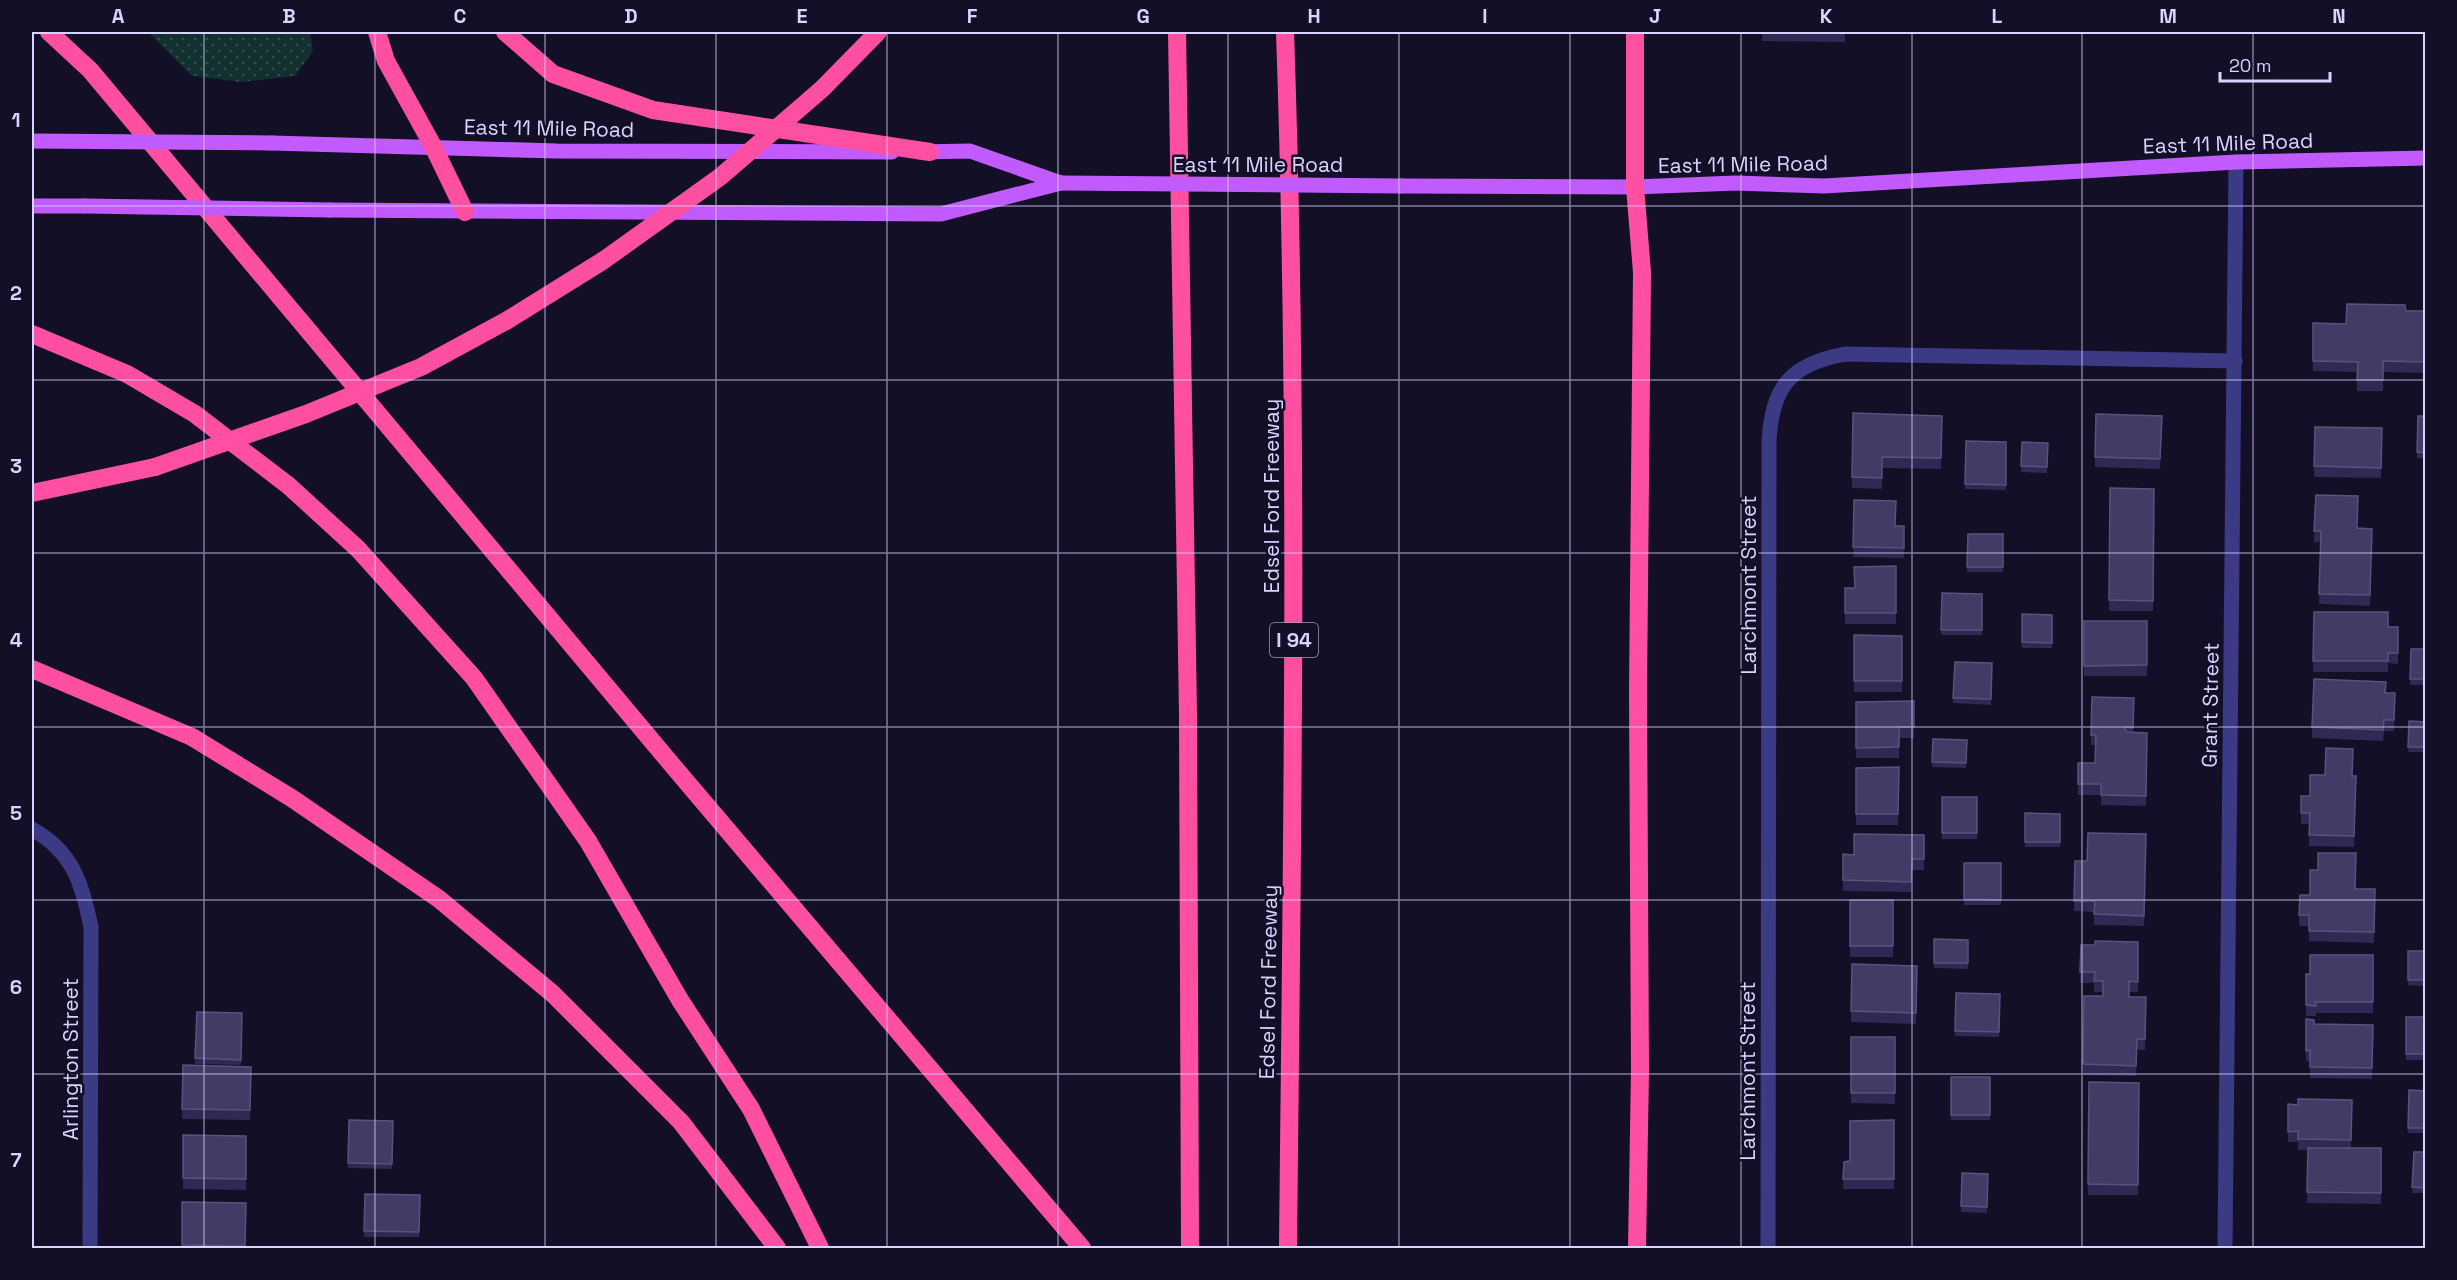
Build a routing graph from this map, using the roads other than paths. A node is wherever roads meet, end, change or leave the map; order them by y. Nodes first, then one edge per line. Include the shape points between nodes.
1 (49, 32) edge
2 (377, 32) edge
3 (505, 32) edge
4 (878, 32) edge
5 (1177, 32) edge
6 (1285, 32) edge
7 (1635, 32) edge
8 (32, 141) edge
9 (433, 146) junction
10 (930, 153) junction
11 (2426, 158) edge
12 (2236, 162) junction
13 (1061, 183) junction
14 (1635, 187) junction
15 (32, 206) edge
16 (465, 212) junction
17 (32, 334) edge
18 (2235, 362) junction
19 (32, 493) edge
20 (32, 669) edge
21 (32, 829) edge
22 (90, 1248) edge
23 (777, 1248) edge
24 (820, 1248) edge
25 (1082, 1248) edge
26 (1191, 1248) edge
27 (1287, 1248) edge
28 (1637, 1248) edge
29 (1768, 1248) edge
30 (2224, 1248) edge

1 - 25 highway via 90,70
2 - 9 highway via 386,61
3 - 10 highway via 553,74 653,110
4 - 19 highway, bridge via 822,88 720,177 604,260 506,321 410,372 306,414 155,467
5 - 26 highway via 1188,714
6 - 27 highway, Edsel Ford Freeway / I 94 via 1292,229 1294,616
7 - 14 highway
8 - 9 main road, East 11 Mile Road, bridge
9 - 10 main road, East 11 Mile Road via 557,151
9 - 16 highway
10 - 13 main road, East 11 Mile Road via 970,152
11 - 12 main road, East 11 Mile Road
12 - 14 main road, East 11 Mile Road via 1824,186 1736,183
12 - 18 street, Grant Street
13 - 14 main road, East 11 Mile Road, bridge
13 - 16 main road, East 11 Mile Road via 941,214
14 - 28 highway via 1642,272
15 - 16 main road, East 11 Mile Road, bridge
17 - 24 highway via 136,380 195,414 289,486 358,549 474,678 588,841 680,1000 751,1109
18 - 29 street, Larchmont Street via 1845,354 1801,368 1789,377 1776,398 1769,441
18 - 30 street, Grant Street
20 - 23 highway via 192,737 293,799 439,899 554,994 681,1122
21 - 22 street, Arlington Street via 50,839 76,873 91,927

